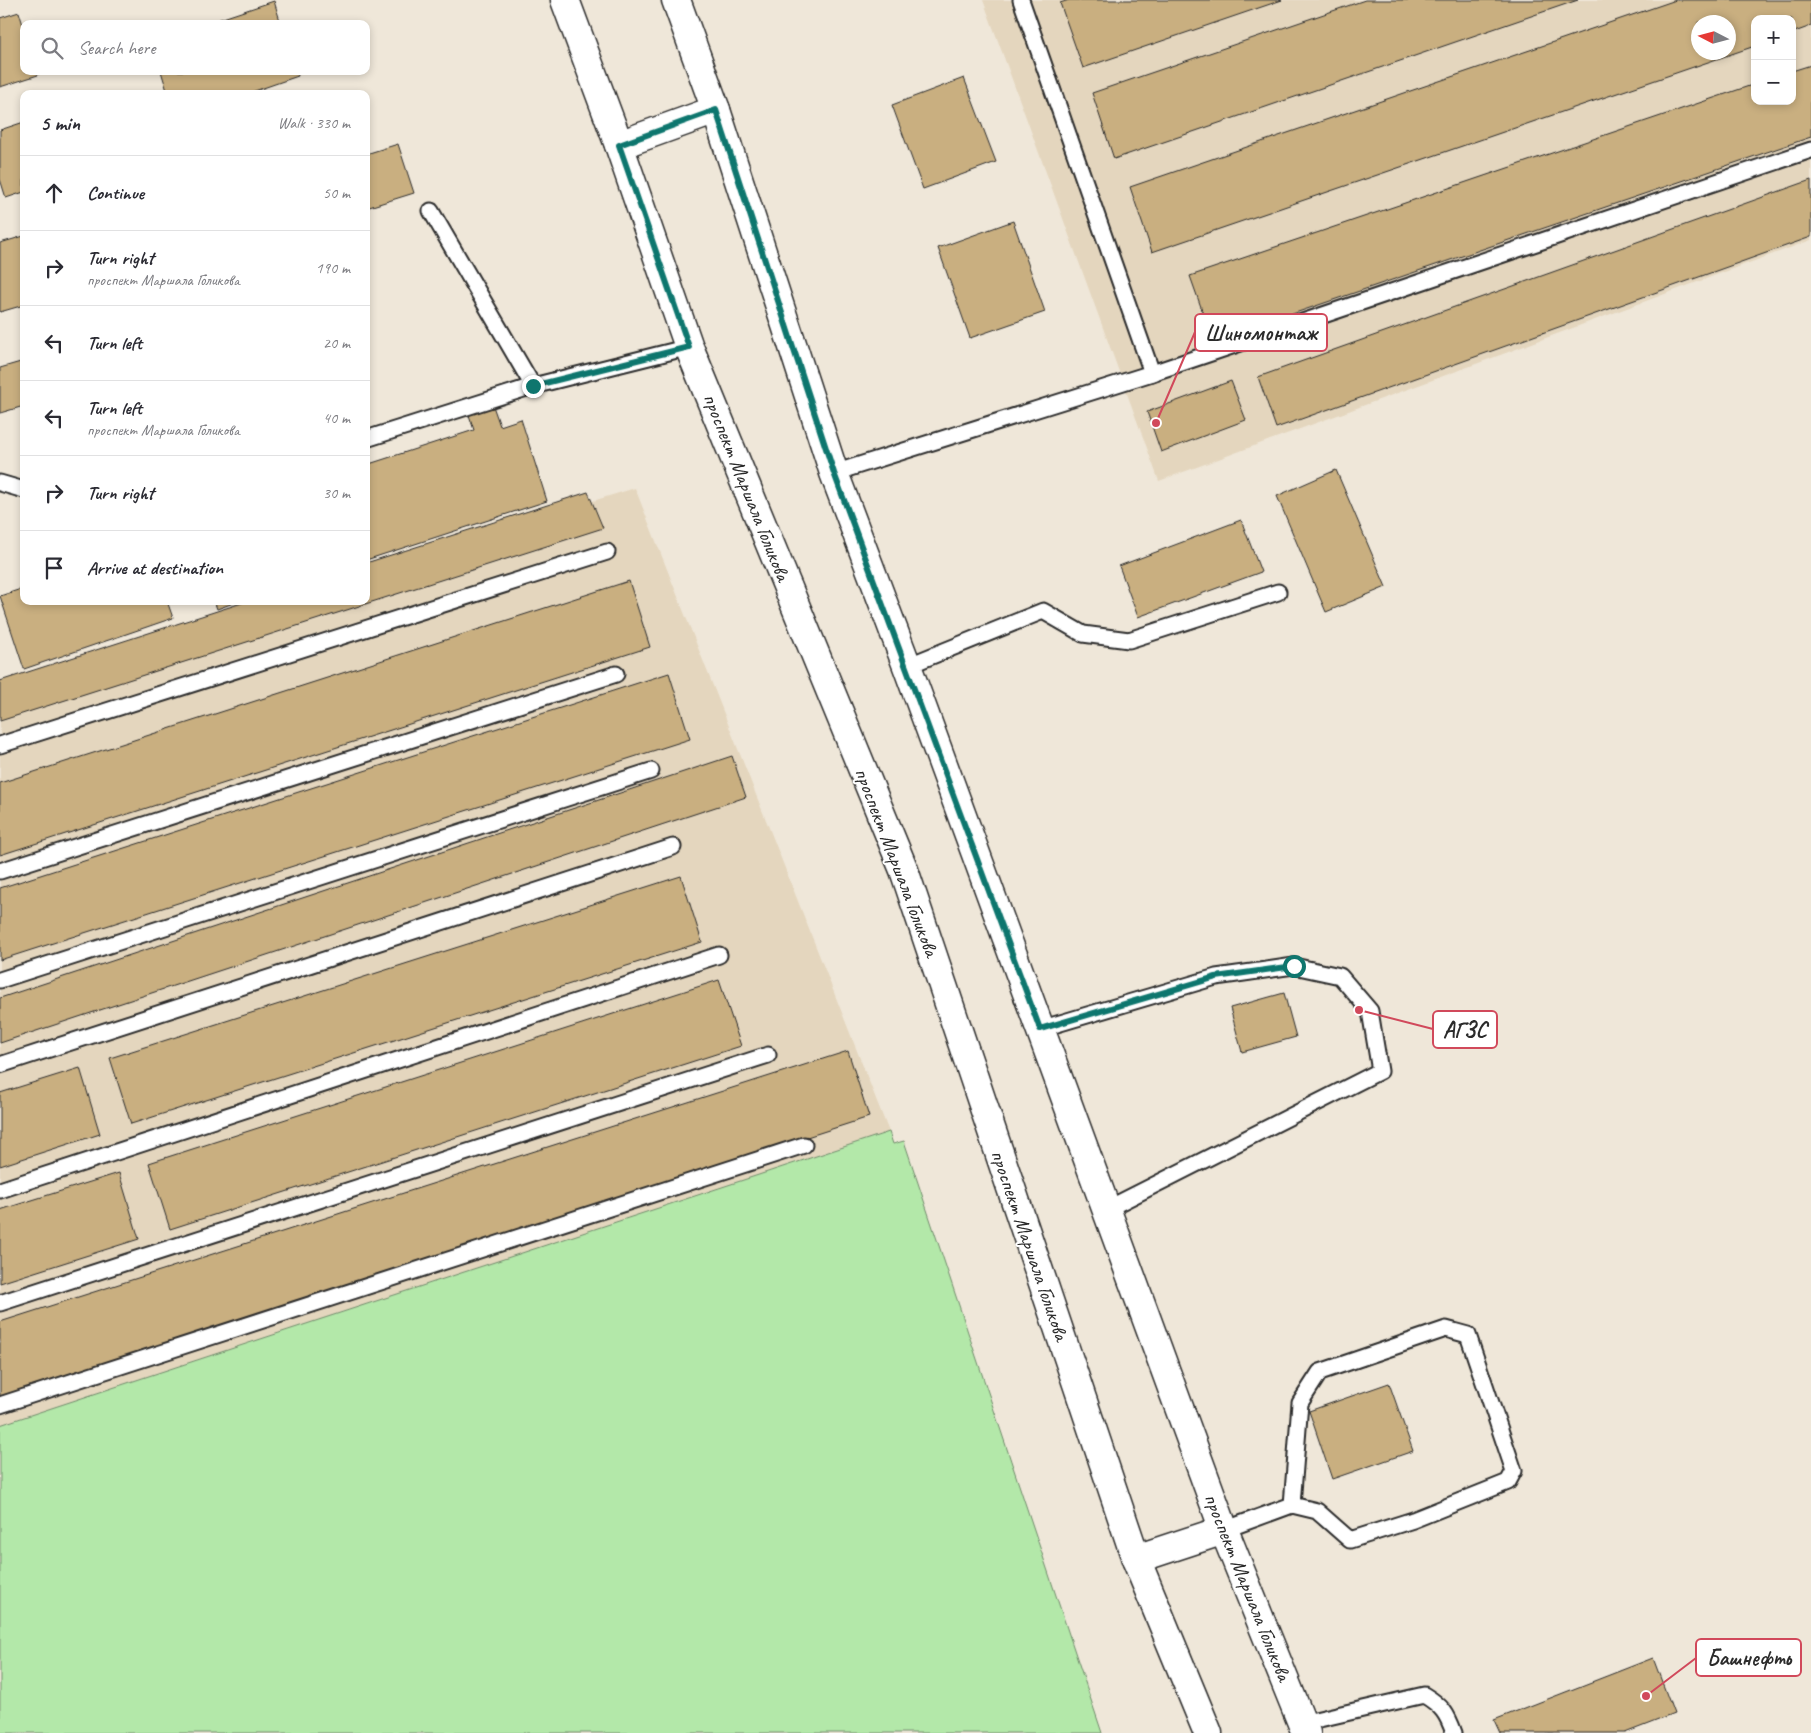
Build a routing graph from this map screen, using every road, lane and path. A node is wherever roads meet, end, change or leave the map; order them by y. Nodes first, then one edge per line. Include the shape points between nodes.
1 (565, 0) edge
2 (676, 0) edge
3 (1020, 0) edge
4 (716, 110) junction
5 (619, 145) junction
6 (1811, 150) edge
7 (431, 211) dead end
8 (689, 347) junction
9 (1152, 372) junction
10 (533, 386) junction
11 (370, 438) edge
12 (834, 473) junction
13 (0, 483) edge
14 (20, 489) edge
15 (607, 552) dead end
16 (1278, 592) dead end
17 (906, 666) junction
18 (616, 674) dead end
19 (0, 746) edge
20 (651, 771) dead end
21 (673, 847) dead end
22 (0, 871) edge
23 (719, 955) dead end
24 (0, 980) edge
25 (1040, 1029) junction
26 (768, 1055) dead end
27 (0, 1065) edge
28 (804, 1145) dead end
29 (0, 1190) edge
30 (1105, 1210) junction
31 (0, 1303) edge
32 (0, 1405) edge
33 (1292, 1505) junction
34 (1224, 1530) junction
35 (1136, 1559) junction
36 (1304, 1728) edge
37 (1208, 1733) edge
38 (1454, 1733) edge

1 - 5 main road, проспект Маршала Голикова
2 - 4 main road, проспект Маршала Голикова
3 - 9 lane
4 - 5 main road
4 - 12 main road, проспект Маршала Голикова
5 - 8 main road, проспект Маршала Голикова
6 - 9 lane
7 - 10 lane
8 - 10 lane
8 - 35 main road, проспект Маршала Голикова via 904,870
9 - 12 lane
10 - 11 lane
12 - 17 main road, проспект Маршала Голикова
13 - 14 lane
15 - 19 lane
16 - 17 lane via 1128,640 1083,634 1043,611
17 - 25 main road, проспект Маршала Голикова
18 - 22 lane
20 - 24 lane
21 - 27 lane
23 - 29 lane
25 - 30 main road, проспект Маршала Голикова
25 - 30 lane via 1216,977 1294,966 1340,976 1370,1011 1380,1071
26 - 31 lane
28 - 32 lane
30 - 34 main road, проспект Маршала Голикова
33 - 33 lane via 1317,1511 1350,1540 1414,1520 1508,1482 1514,1471 1468,1336 1446,1329 1320,1372 1300,1403
33 - 34 lane
34 - 35 main road
34 - 36 main road, проспект Маршала Голикова
35 - 37 main road, проспект Маршала Голикова
36 - 38 lane via 1424,1695 1439,1704

